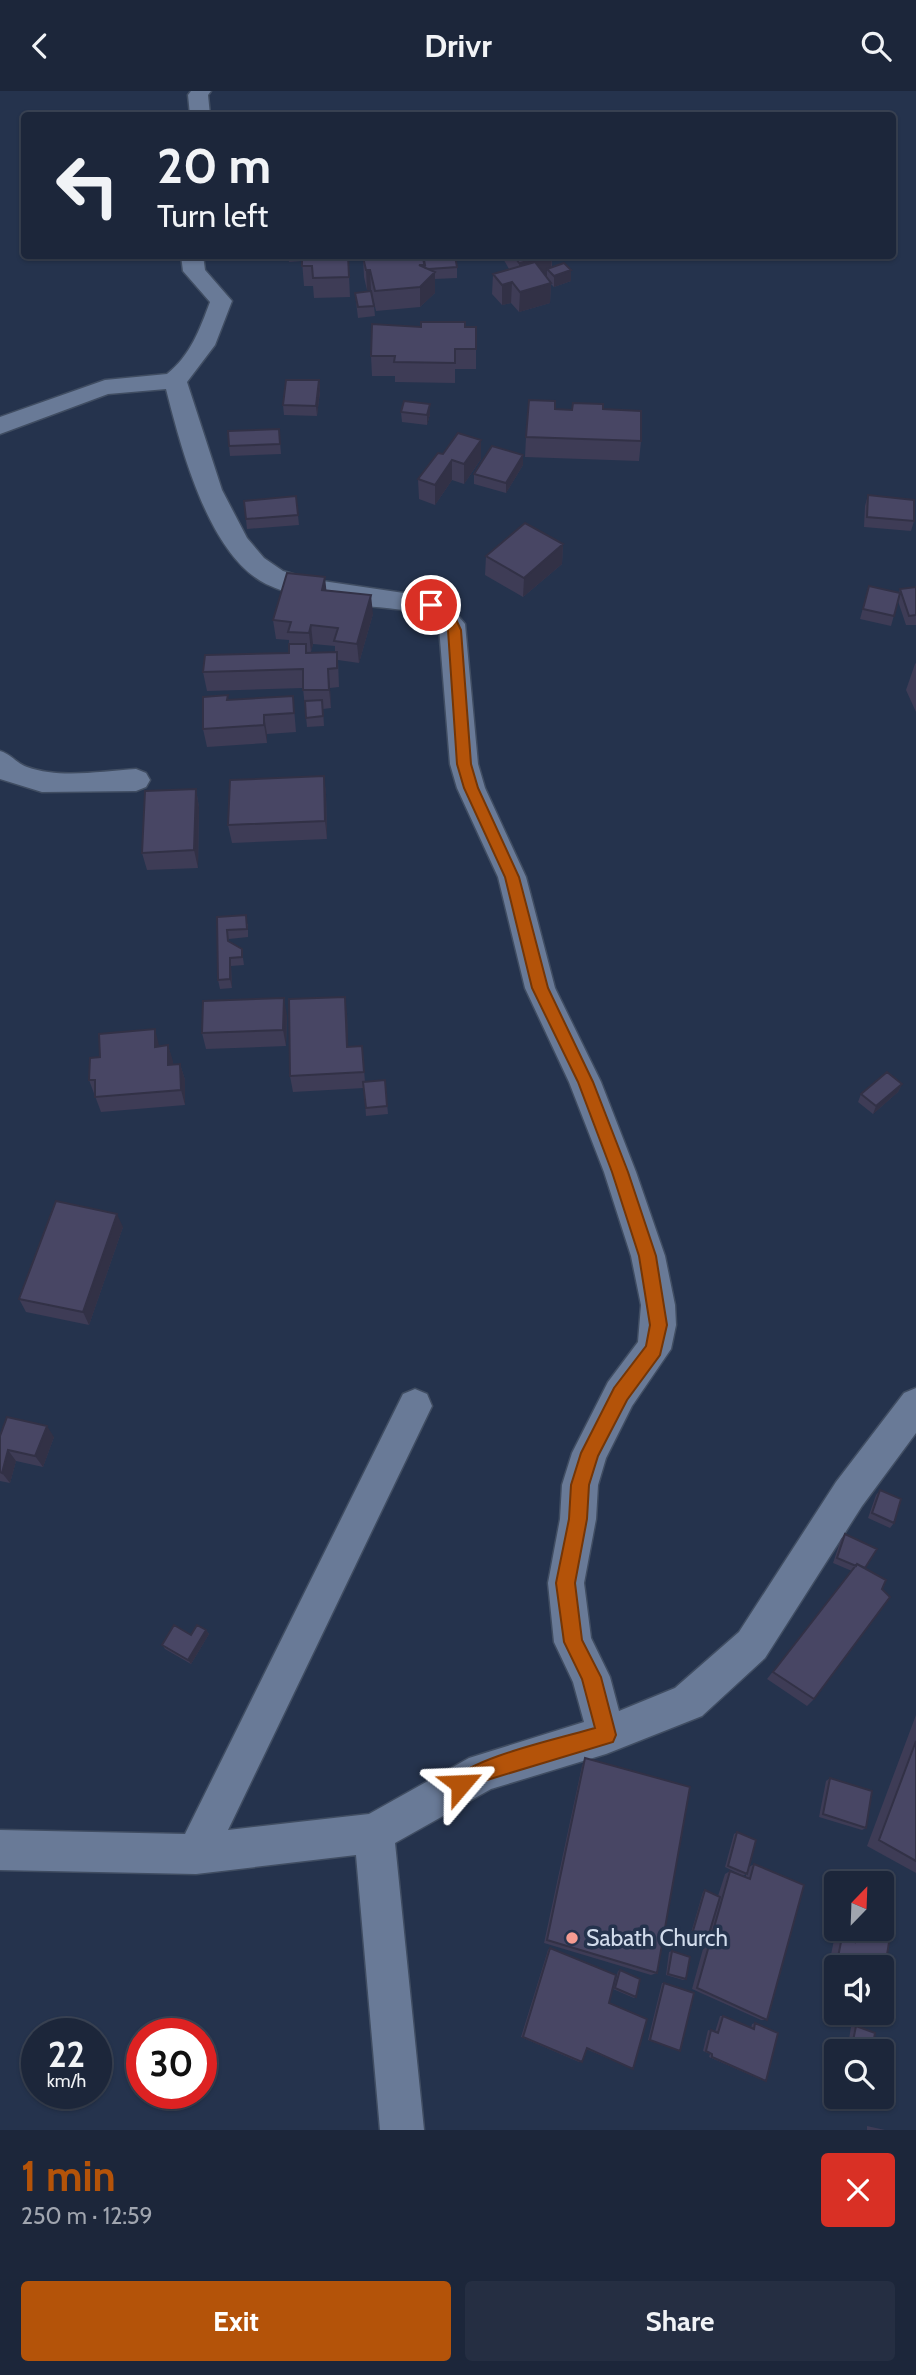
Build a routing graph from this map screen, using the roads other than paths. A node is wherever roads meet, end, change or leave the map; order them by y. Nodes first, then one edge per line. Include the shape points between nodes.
1 (201, 91) edge
2 (200, 112) edge
3 (192, 259) edge
4 (175, 380) junction
5 (0, 426) edge
6 (0, 761) edge
7 (136, 780) dead end
8 (916, 1405) edge
9 (415, 1406) dead end
10 (606, 1735) junction
11 (374, 1833) junction
12 (0, 1850) edge
13 (196, 1854) junction
14 (402, 2130) edge

1 - 2 street
3 - 4 street via 194,271 221,301 211,333
4 - 5 street via 105,387
4 - 10 street via 221,518 259,569 307,586 422,603 439,610 452,624 464,764 471,788 512,877 540,988 586,1082 620,1172 648,1256 658,1305 654,1349 621,1394 590,1453 580,1485 566,1583 573,1642 591,1677
6 - 7 street via 10,773 29,780
8 - 10 street via 849,1494 752,1646 688,1702
9 - 13 street
10 - 11 street via 483,1772
11 - 13 street
11 - 14 street
12 - 13 street

